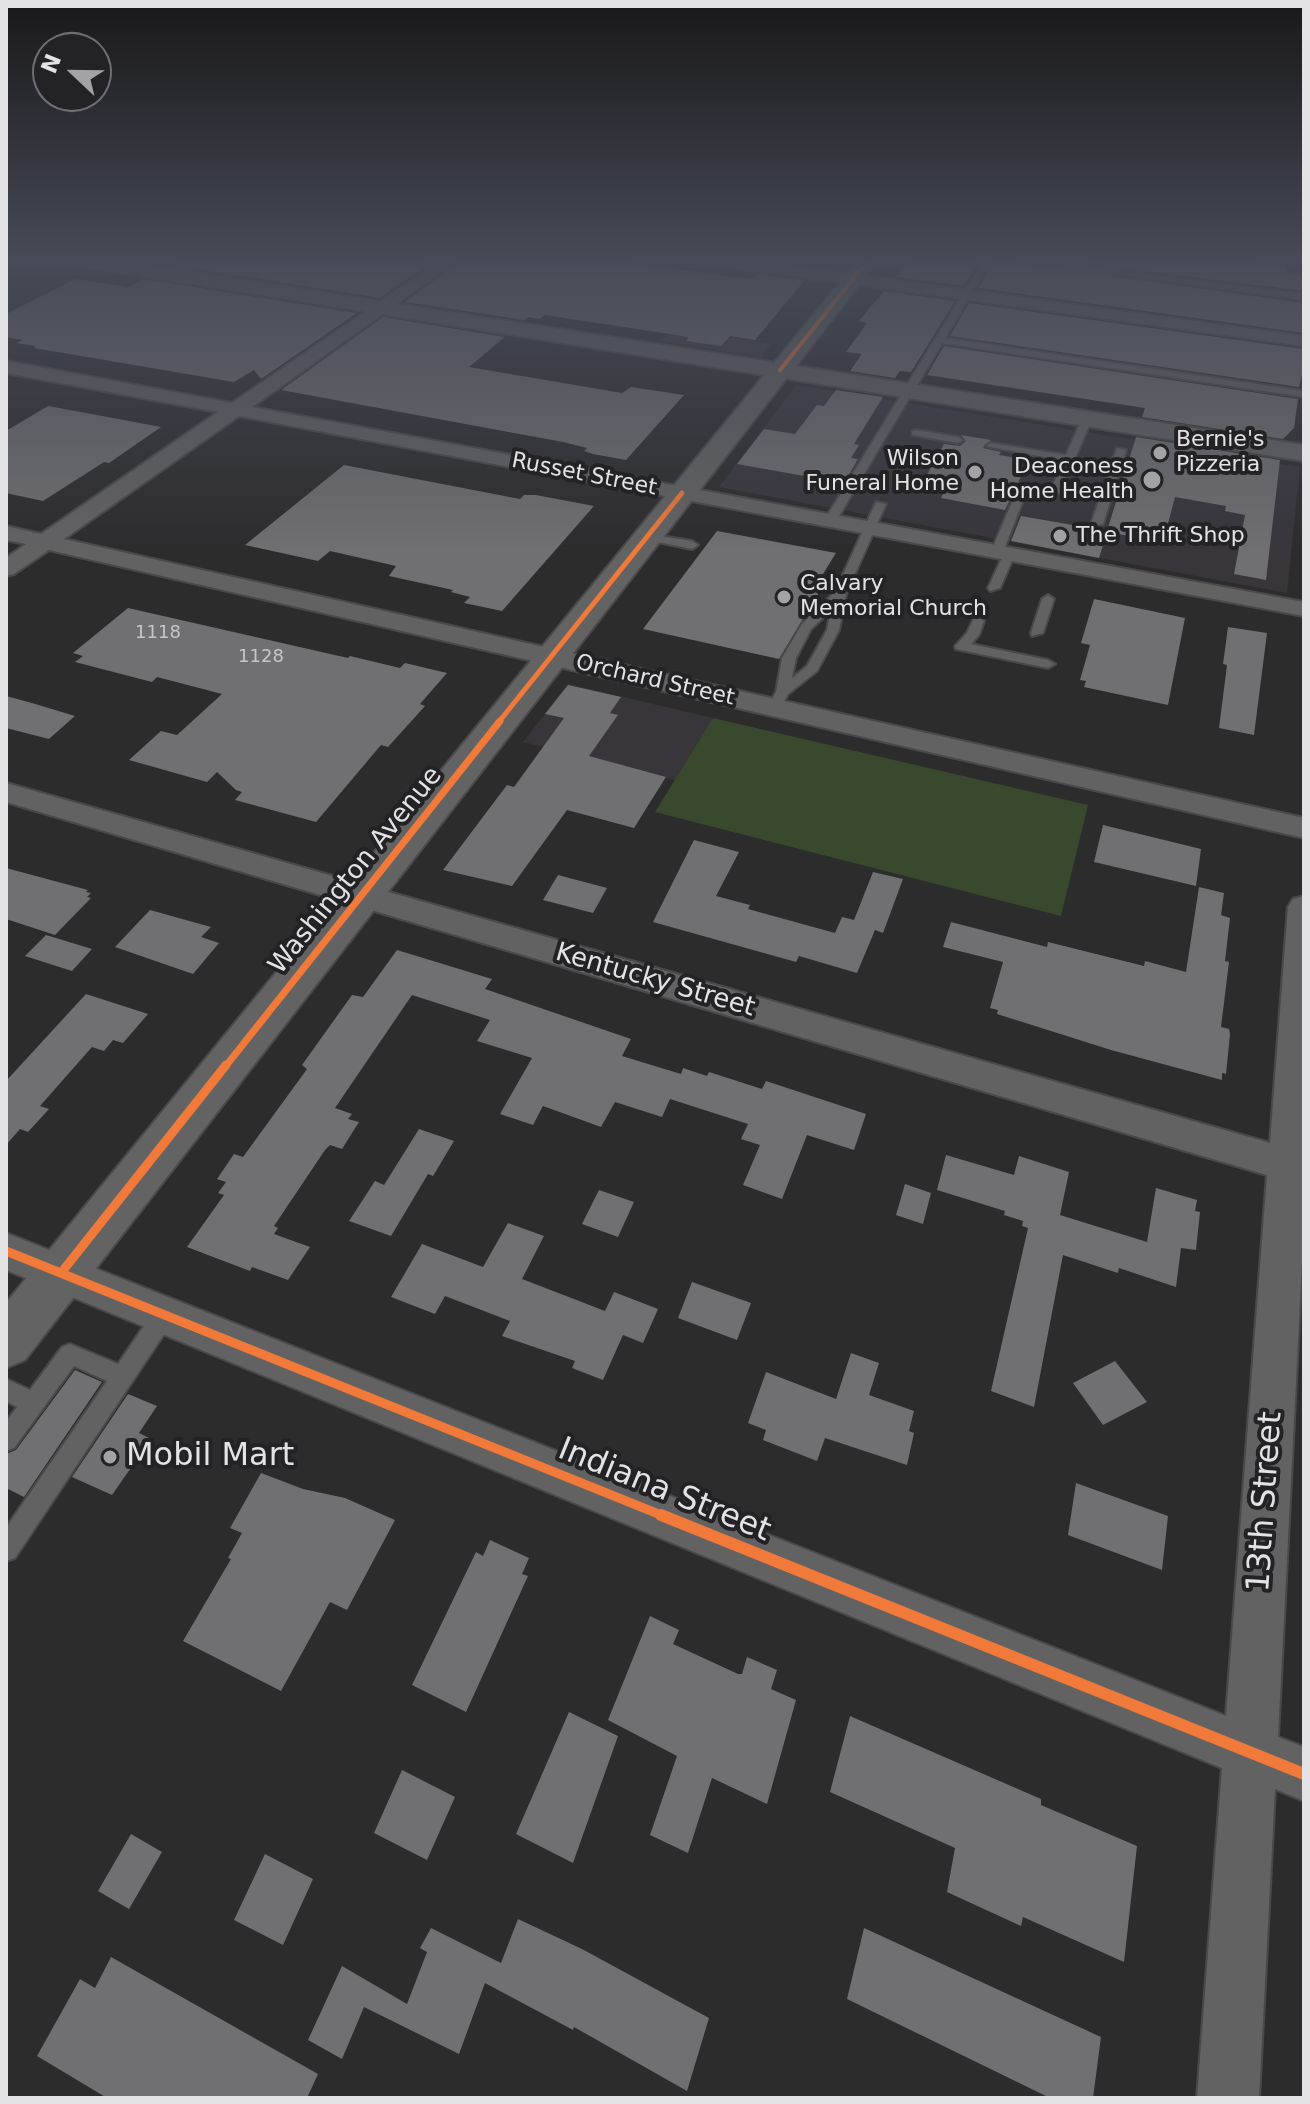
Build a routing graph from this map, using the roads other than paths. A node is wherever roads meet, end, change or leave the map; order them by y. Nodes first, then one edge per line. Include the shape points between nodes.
1 (311, 357) edge
2 (698, 357) edge
3 (790, 357) edge
4 (928, 357) edge
5 (1054, 357) edge
6 (6, 367) edge
7 (780, 370) junction
8 (908, 391) junction
9 (1304, 394) edge
10 (235, 410) junction
11 (1087, 419) junction
12 (916, 433) dead end
13 (958, 440) dead end
14 (991, 446) dead end
15 (1121, 450) dead end
16 (1304, 453) edge
17 (1070, 459) junction
18 (1024, 485) dead end
19 (1056, 491) dead end
20 (682, 493) junction
21 (880, 504) dead end
22 (830, 521) junction
23 (1097, 524) dead end
24 (869, 528) junction
25 (6, 533) edge
26 (647, 537) junction
27 (45, 542) junction
28 (692, 545) dead end
29 (1003, 553) junction
30 (6, 569) edge
31 (994, 588) dead end
32 (840, 594) junction
33 (1048, 599) dead end
34 (1304, 609) edge
35 (978, 621) dead end
36 (1037, 633) dead end
37 (551, 657) junction
38 (1048, 664) dead end
39 (779, 700) junction
40 (6, 792) edge
41 (1304, 828) edge
42 (362, 895) junction
43 (1304, 907) edge
44 (1296, 1167) edge
45 (6, 1251) edge
46 (61, 1273) junction
47 (164, 1315) junction
48 (6, 1343) edge
49 (123, 1377) junction
50 (6, 1390) edge
51 (34, 1403) junction
52 (6, 1440) edge
53 (6, 1549) edge
54 (1250, 1752) junction
55 (1304, 1774) edge
56 (1228, 2098) edge

1 - 10 street
2 - 7 street
3 - 7 main road, Washington Avenue
4 - 8 lane
5 - 9 lane
6 - 10 street, Russet Street
7 - 8 street
7 - 20 main road, Washington Avenue
8 - 11 street
8 - 22 lane
10 - 20 street, Russet Street
10 - 27 street
11 - 16 street
11 - 17 lane
12 - 13 lane
14 - 17 lane
15 - 23 lane
17 - 19 lane
18 - 29 lane
20 - 22 street, Russet Street
20 - 26 main road, Washington Avenue
21 - 24 lane
22 - 24 street, Russet Street
24 - 29 street, Russet Street
24 - 32 lane
25 - 27 street, Orchard Street
26 - 28 lane
26 - 37 main road, Washington Avenue
27 - 30 street
27 - 37 street, Orchard Street
29 - 31 lane
29 - 34 street, Russet Street
32 - 39 lane via 806,627 789,658
32 - 39 lane via 833,630 812,668
33 - 36 lane
35 - 38 lane via 961,646
37 - 39 street, Orchard Street
37 - 42 main road, Washington Avenue
39 - 41 street, Orchard Street
40 - 42 street, Kentucky Street
42 - 44 street, Kentucky Street
42 - 46 main road, Washington Avenue
43 - 44 street, 13th Street
44 - 54 street, 13th Street
45 - 46 street, Indiana Street
46 - 47 street, Indiana Street
46 - 48 main road, Washington Avenue
47 - 49 lane
47 - 54 street, Indiana Street
49 - 51 lane via 70,1354
49 - 53 lane
50 - 51 lane
51 - 52 lane
54 - 55 street, Indiana Street
54 - 56 street, 13th Street

